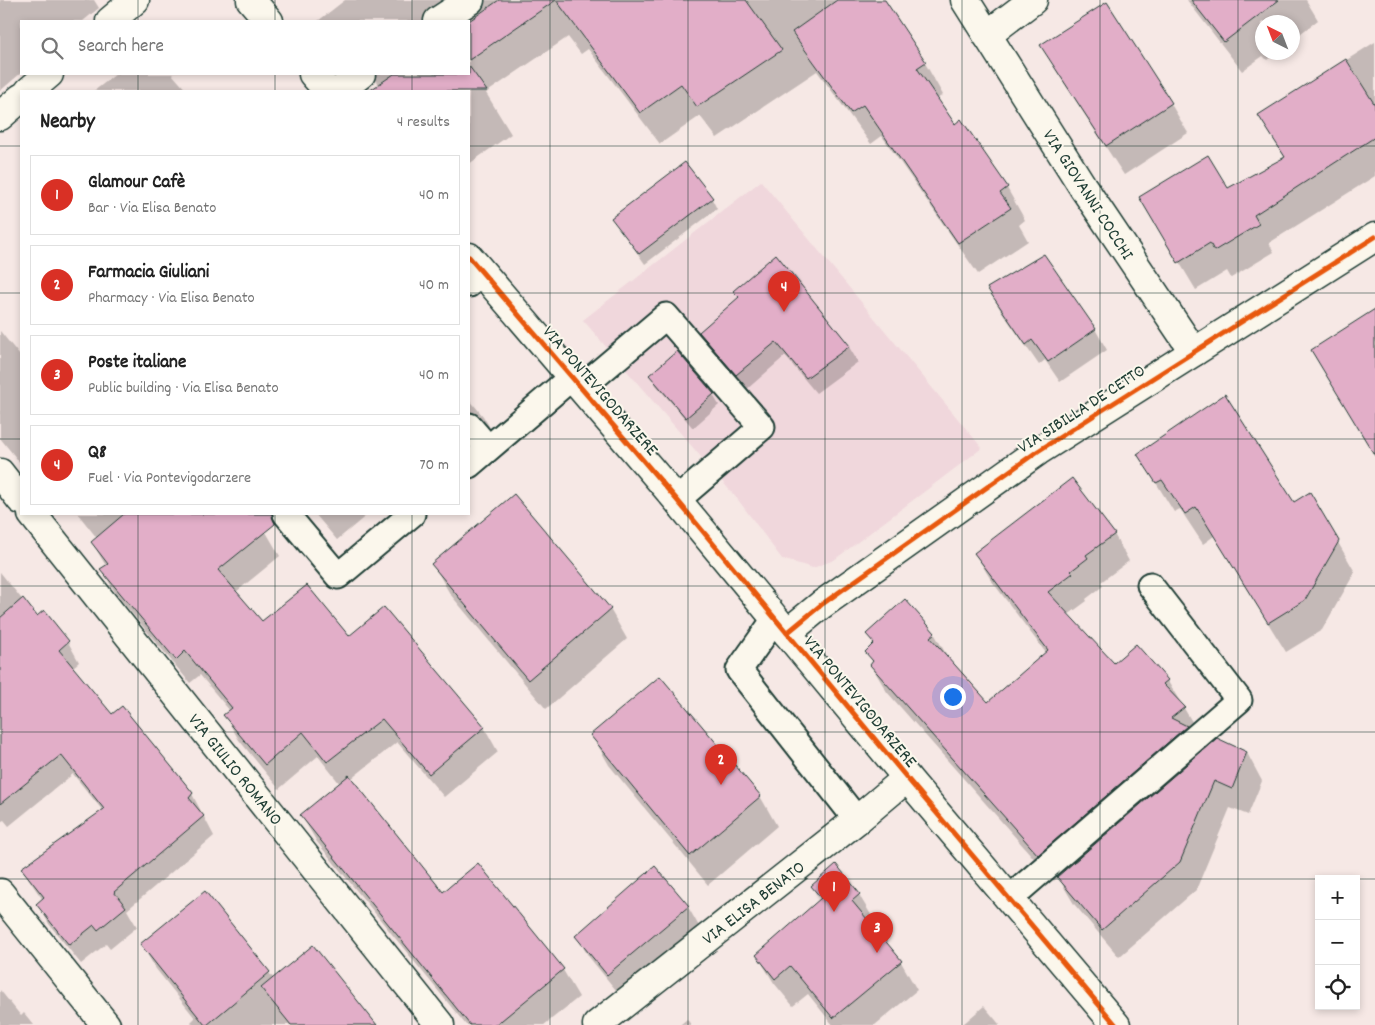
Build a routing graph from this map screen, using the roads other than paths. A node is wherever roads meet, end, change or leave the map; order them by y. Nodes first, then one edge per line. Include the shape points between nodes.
1 (135, 0) edge
2 (250, 0) edge
3 (470, 0) edge
4 (965, 0) edge
5 (1033, 0) edge
6 (111, 20) edge
7 (268, 20) edge
8 (440, 20) edge
9 (987, 35) junction
10 (48, 75) edge
11 (314, 75) edge
12 (360, 75) edge
13 (30, 90) edge
14 (327, 90) edge
15 (340, 90) edge
16 (20, 99) edge
17 (0, 116) edge
18 (1375, 237) edge
19 (473, 271) edge
20 (1194, 352) junction
21 (576, 383) junction
22 (470, 427) edge
23 (488, 448) junction
24 (470, 464) edge
25 (0, 473) edge
26 (20, 499) edge
27 (677, 500) junction
28 (33, 515) edge
29 (287, 515) edge
30 (411, 515) edge
31 (1150, 585) dead end
32 (781, 626) junction
33 (907, 778) junction
34 (858, 820) junction
35 (0, 893) edge
36 (1010, 898) junction
37 (106, 1025) edge
38 (440, 1025) edge
39 (597, 1025) edge
40 (1116, 1025) edge

1 - 6 street
2 - 7 street
3 - 8 street
4 - 9 street, VIA GIOVANNI COCCHI
5 - 9 street
9 - 20 street, VIA GIOVANNI COCCHI via 1083,187
10 - 13 street
11 - 14 street
12 - 15 street
16 - 17 street
18 - 20 street, VIA SIBILLA DE CETTO
19 - 21 street, VIA PONTEVIGODARZERE
20 - 32 street, VIA SIBILLA DE CETTO via 1038,451 821,605
21 - 23 lane
21 - 27 street, VIA PONTEVIGODARZERE
21 - 27 lane via 666,316 673,323 762,427
22 - 23 lane
23 - 24 lane
25 - 26 street
27 - 32 street, VIA PONTEVIGODARZERE
28 - 38 street, VIA GIULIO ROMANO
29 - 30 lane via 338,576
31 - 36 lane via 1239,700
32 - 33 street, VIA PONTEVIGODARZERE
32 - 34 lane via 740,670
33 - 34 street, VIA ELISA BENATO
33 - 36 street, VIA PONTEVIGODARZERE
34 - 39 street, VIA ELISA BENATO
35 - 37 street
36 - 40 street, VIA PONTEVIGODARZERE

